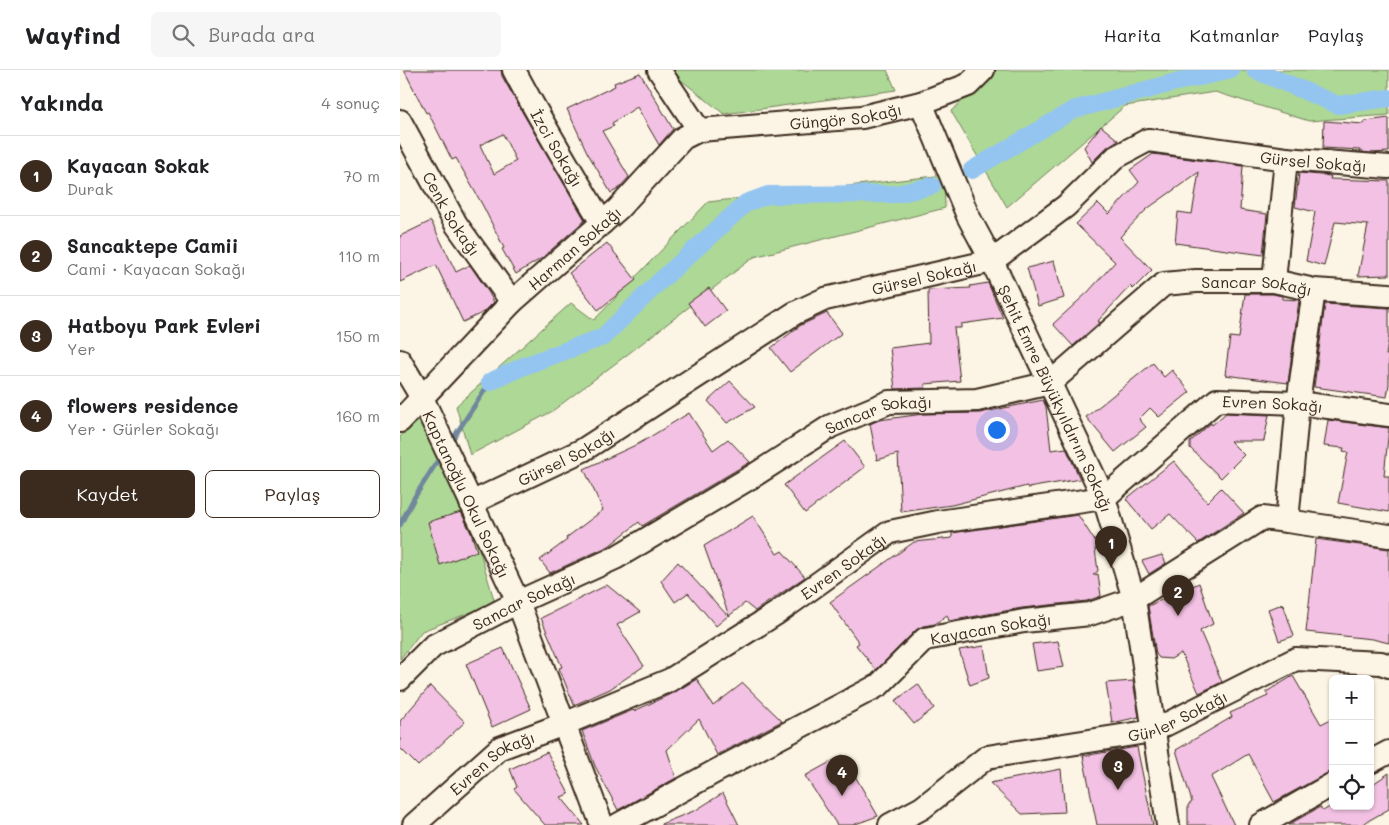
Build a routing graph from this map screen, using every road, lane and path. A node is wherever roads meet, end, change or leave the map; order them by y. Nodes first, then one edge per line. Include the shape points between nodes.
1 (514, 70) edge
2 (659, 70) edge
3 (983, 70) edge
4 (921, 103) junction
5 (400, 121) edge
6 (699, 130) junction
7 (1286, 159) junction
8 (1389, 167) edge
9 (602, 223) junction
10 (992, 261) junction
11 (1274, 281) junction
12 (1314, 290) junction
13 (1389, 295) edge
14 (512, 302) junction
15 (400, 361) edge
16 (1050, 383) junction
17 (422, 398) junction
18 (1298, 403) junction
19 (1389, 415) edge
20 (400, 421) edge
21 (1104, 498) junction
22 (471, 503) junction
23 (1287, 521) junction
24 (1389, 536) edge
25 (1134, 599) junction
26 (518, 602) junction
27 (1389, 666) edge
28 (400, 679) edge
29 (564, 724) junction
30 (1153, 731) junction
31 (1389, 752) edge
32 (1374, 760) edge
33 (1329, 786) edge
34 (414, 825) edge
35 (602, 825) edge
36 (618, 825) edge
37 (890, 825) edge
38 (1168, 825) edge
39 (1261, 825) edge

1 - 9 street, İzci Sokağı
2 - 6 street
3 - 4 street, Güngör Sokağı via 968,85
4 - 6 street, Güngör Sokağı via 862,116
4 - 10 street, Şehit Emre Büyükyıldırım Sokağı via 968,216
5 - 14 street, Cenk Sokağı via 456,224
6 - 9 street, Harman Sokağı via 683,138
7 - 8 street, Gürsel Sokağı
7 - 10 street, Gürsel Sokağı via 1148,140 1116,157 1066,206
7 - 11 street
9 - 14 street, Harman Sokağı
10 - 16 street, Şehit Emre Büyükyıldırım Sokağı
10 - 22 street, Gürsel Sokağı via 825,299 795,313 583,450
11 - 12 street, Sancar Sokağı
11 - 16 street, Sancar Sokağı via 1164,284
12 - 13 street, Sancar Sokağı
12 - 18 street
14 - 17 street, Harman Sokağı
15 - 17 street, Kaptanoğlu Okul Sokağı
16 - 21 street, Şehit Emre Büyükyıldırım Sokağı
16 - 26 street, Sancar Sokağı via 977,400 889,402 831,426 615,558
17 - 20 street, Harman Sokağı
17 - 22 street, Kaptanoğlu Okul Sokağı
18 - 19 street, Evren Sokağı
18 - 21 street, Evren Sokağı via 1217,400
18 - 23 street
21 - 25 street, Şehit Emre Büyükyıldırım Sokağı
21 - 29 street, Evren Sokağı via 890,532 778,613 670,680
22 - 26 street, Kaptanoğlu Okul Sokağı
23 - 24 street, Kayacan Sokağı
23 - 25 street, Kayacan Sokağı via 1262,518
25 - 30 street, Şehit Emre Büyükyıldırım Sokağı
25 - 36 street, Kayacan Sokağı via 1090,614 1024,621 925,639 879,685
26 - 28 street, Sancar Sokağı via 433,646
26 - 29 street, Kaptanoğlu Okul Sokağı
27 - 30 street, Gürler Sokağı via 1296,659
29 - 34 street, Evren Sokağı via 500,748
29 - 35 street, Kaptanoğlu Okul Sokağı
30 - 37 street, Gürler Sokağı via 987,757 922,808
30 - 38 street, Şehit Emre Büyükyıldırım Sokağı
31 - 32 street
33 - 39 street

